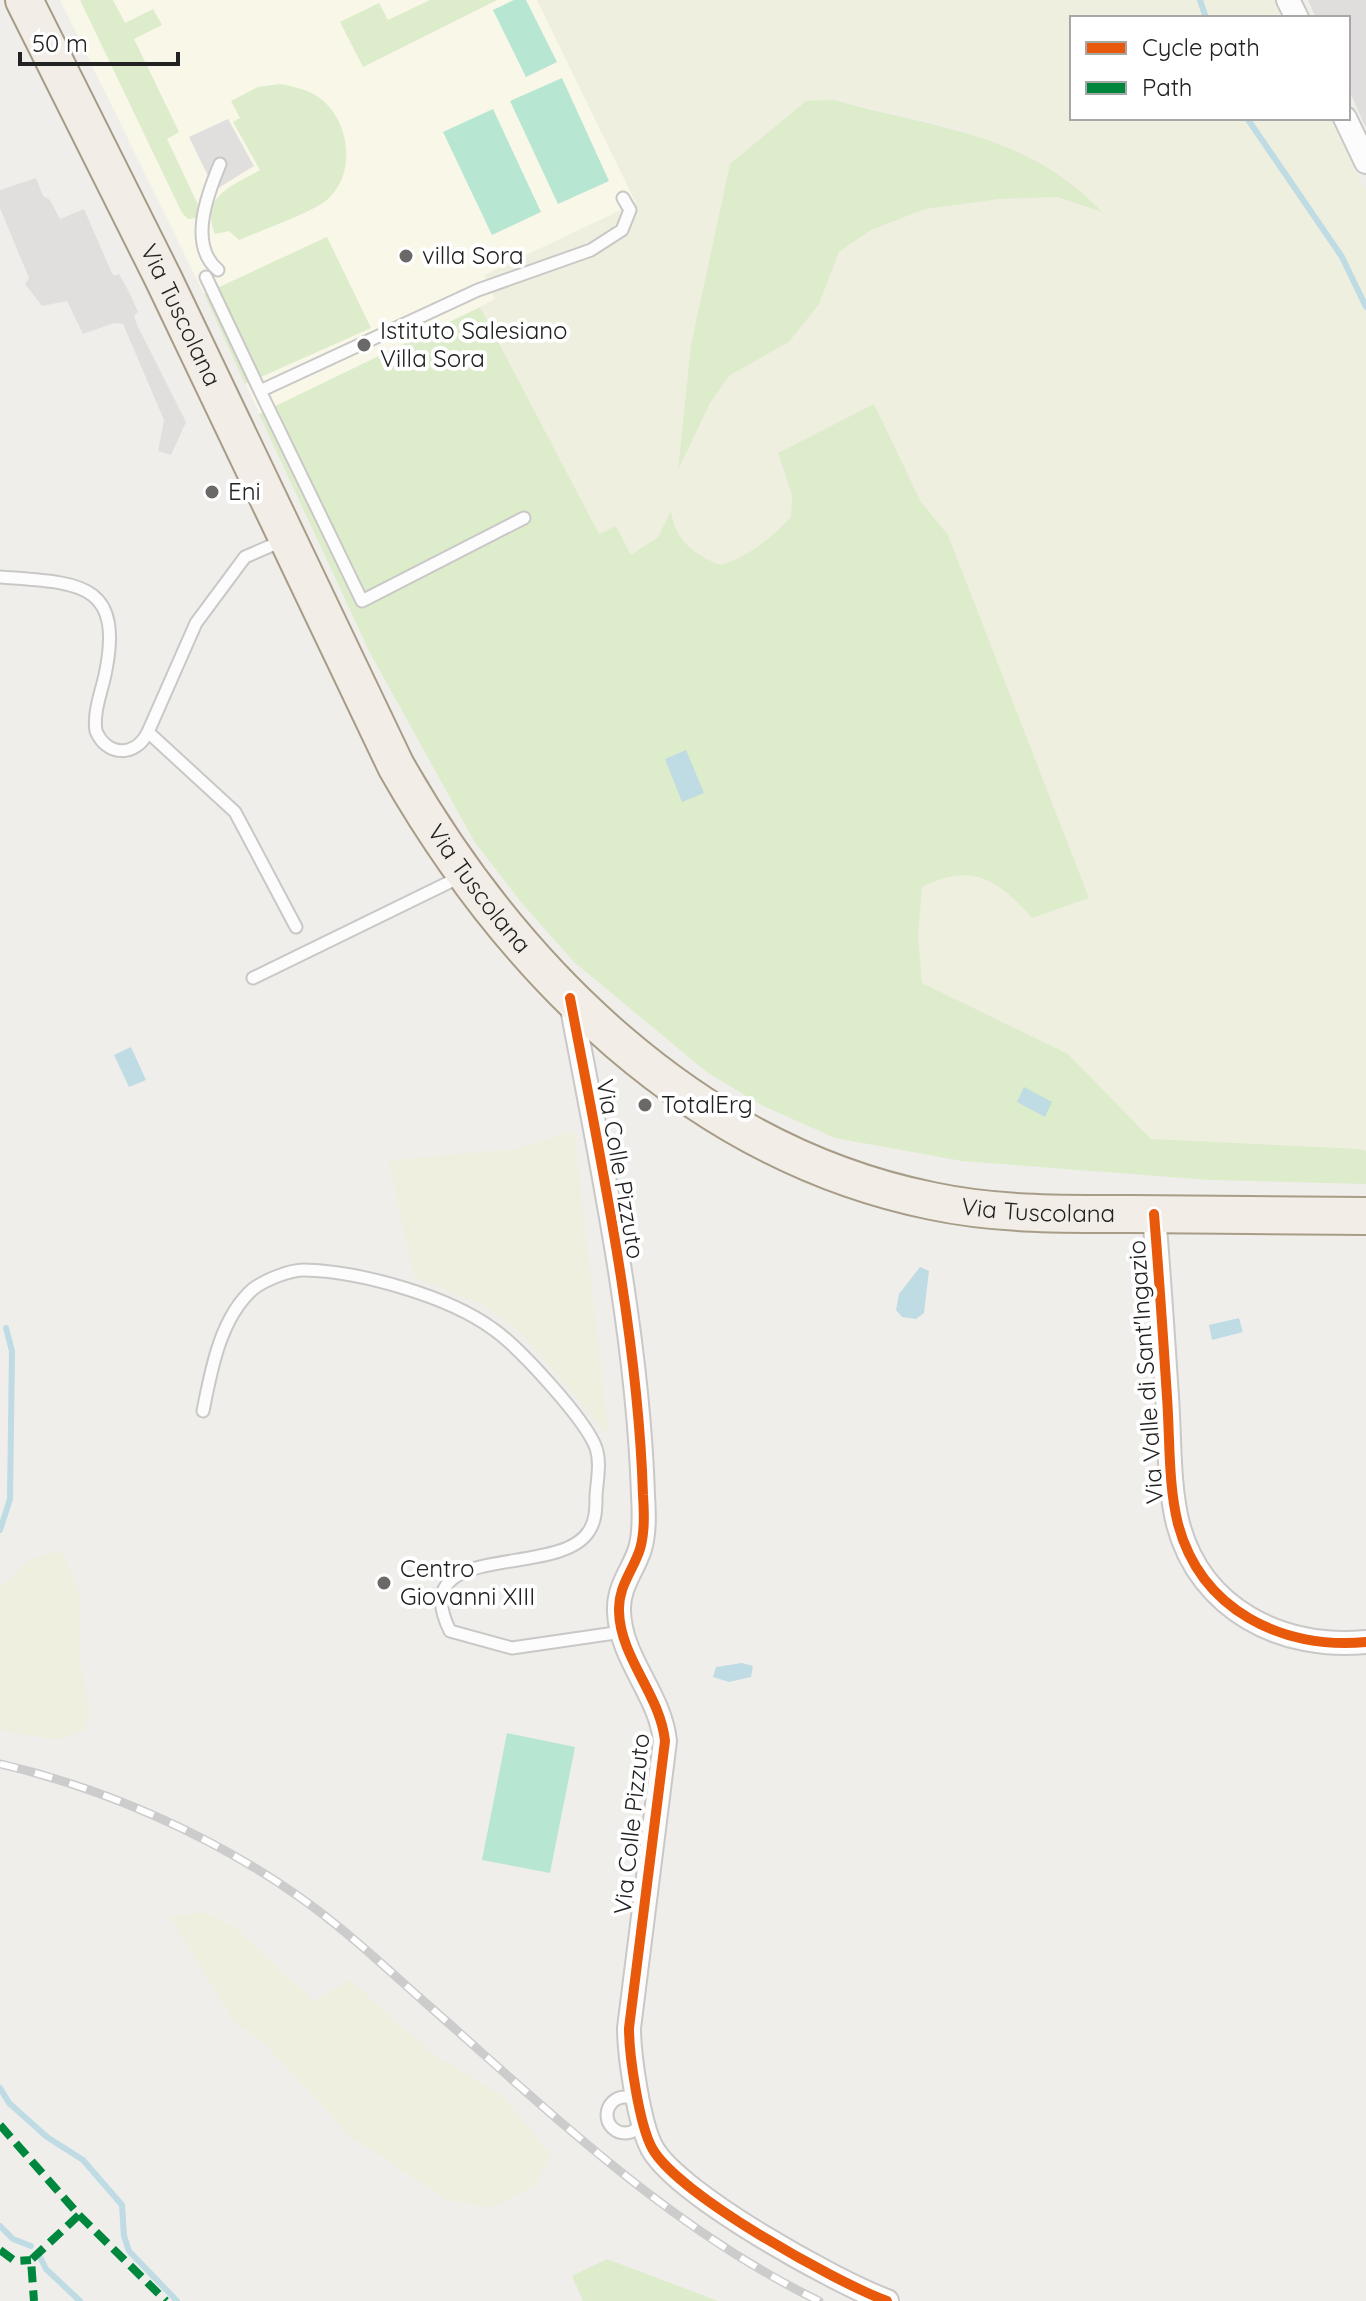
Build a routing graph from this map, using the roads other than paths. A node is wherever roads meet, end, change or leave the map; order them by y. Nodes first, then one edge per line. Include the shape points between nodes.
1 (24, 0) edge
2 (1346, 120) edge
3 (1366, 162) edge
4 (220, 164) dead end
5 (623, 198) dead end
6 (218, 270) dead end
7 (206, 277) dead end
8 (260, 391) junction
9 (524, 518) dead end
10 (287, 539) junction
11 (0, 577) edge
12 (148, 732) junction
13 (466, 874) junction
14 (296, 927) dead end
15 (253, 978) dead end
16 (570, 998) junction
17 (1154, 1214) junction
18 (1366, 1216) edge
19 (203, 1411) dead end
20 (622, 1632) junction
21 (1366, 1642) edge
22 (887, 2301) edge

1 - 10 main road, Via Tuscolana via 258,498
2 - 3 street
4 - 6 lane via 202,233 202,249
5 - 8 lane via 630,210 622,230 591,250 478,290
7 - 8 lane
8 - 9 lane via 362,601
10 - 12 lane via 245,557 196,623
10 - 13 main road, Via Tuscolana via 390,753
11 - 12 lane via 76,585 92,594 104,608 111,634 96,731 105,746 122,751 138,746
12 - 14 lane via 235,812
13 - 15 lane
13 - 16 main road, Via Tuscolana
16 - 17 main road, Via Tuscolana via 611,1042 698,1111 829,1171 933,1202 1017,1213
16 - 20 street, Via Colle Pizzuto via 607,1201 642,1477 643,1534 621,1590
17 - 18 main road, Via Tuscolana
17 - 21 street, Via Valle di Sant'Ingazio via 1175,1506 1190,1558 1224,1601 1260,1625 1310,1641
19 - 20 lane via 221,1341 238,1308 253,1289 274,1278 300,1270 349,1275 464,1313 493,1329 526,1360 588,1432 599,1462 595,1512 589,1532 578,1541 451,1578 440,1592 440,1611 450,1631 512,1648
20 - 22 street, Via Colle Pizzuto via 662,1719 665,1741 629,2028 629,2050 656,2154 697,2190 815,2268

